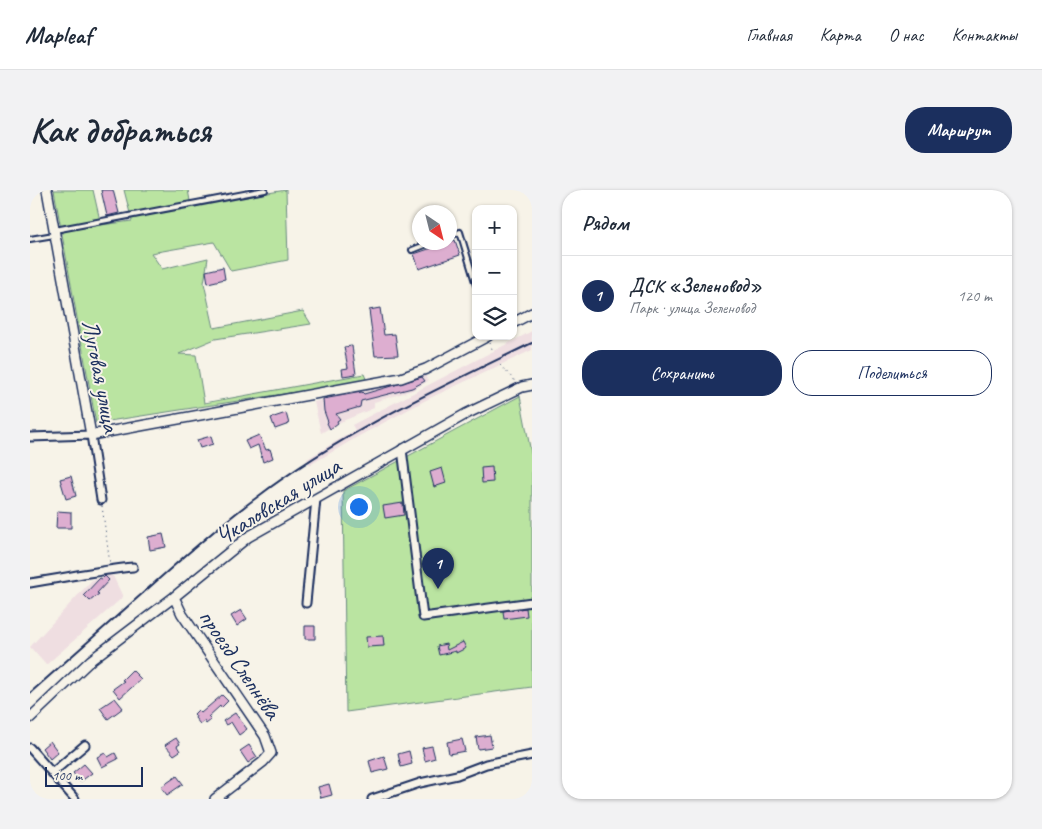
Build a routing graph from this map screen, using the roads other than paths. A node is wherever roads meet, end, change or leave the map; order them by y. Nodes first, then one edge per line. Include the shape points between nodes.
1 (47, 190) edge
2 (265, 190) edge
3 (54, 233) junction
4 (457, 233) edge
5 (30, 239) edge
6 (472, 271) edge
7 (532, 313) edge
8 (517, 321) edge
9 (480, 340) edge
10 (532, 386) edge
11 (91, 435) junction
12 (30, 437) edge
13 (402, 449) junction
14 (316, 499) junction
15 (101, 500) road end
16 (133, 567) dead end
17 (30, 583) edge
18 (174, 597) junction
19 (532, 602) edge
20 (306, 603) dead end
21 (30, 718) edge
22 (85, 745) dead end
23 (30, 748) edge
24 (532, 755) edge
25 (52, 773) junction
26 (75, 799) edge
27 (215, 799) edge
28 (372, 799) edge

1 - 3 street, Луговая улица
2 - 3 lane
3 - 5 lane
3 - 11 street, Луговая улица
4 - 6 lane via 460,232
7 - 8 street
9 - 11 street via 426,369 401,378
10 - 13 street, Чкаловская улица via 522,387 466,414
11 - 12 street
11 - 15 street, Луговая улица
13 - 14 street, Чкаловская улица
13 - 19 street via 423,617
14 - 18 street, Чкаловская улица via 248,537
14 - 20 street
16 - 17 street
18 - 21 street, Чкаловская улица via 91,660
18 - 27 street, проезд Слепнёва via 182,614 265,736 271,753
22 - 25 street
23 - 25 street
24 - 28 street via 486,764
25 - 26 street

